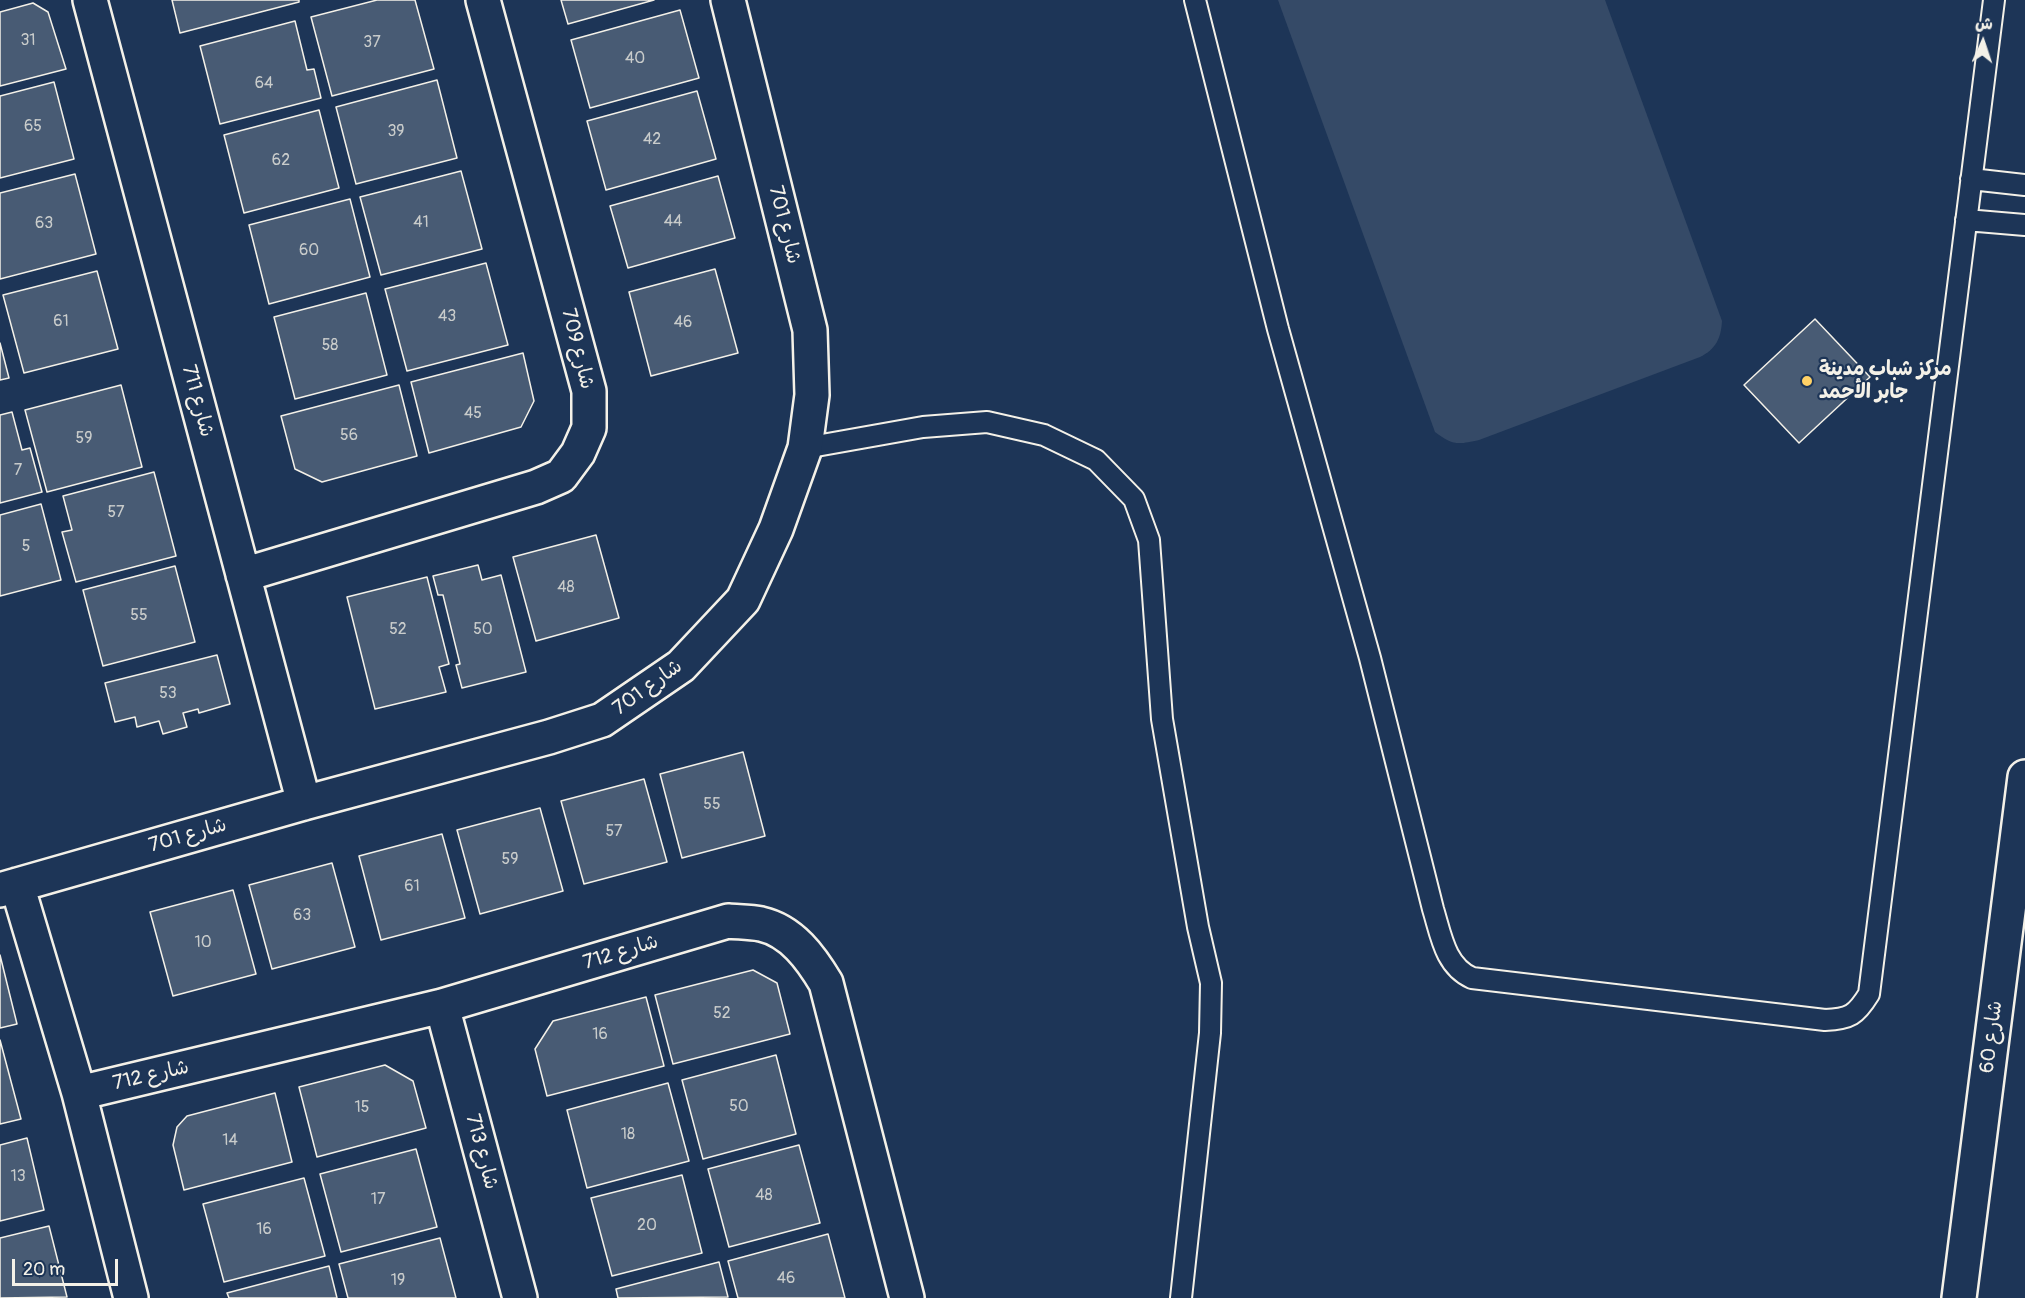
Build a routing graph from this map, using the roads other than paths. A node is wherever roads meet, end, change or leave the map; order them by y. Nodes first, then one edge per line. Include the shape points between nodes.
1 (90, 0) edge
2 (483, 0) edge
3 (728, 0) edge
4 (1195, 0) edge
5 (1994, 0) edge
6 (1971, 179) junction
7 (2025, 185) edge
8 (1966, 220) junction
9 (2025, 225) edge
10 (805, 448) junction
11 (243, 575) junction
12 (2025, 777) edge
13 (304, 803) junction
14 (9, 887) edge
15 (442, 1006) junction
16 (79, 1093) junction
17 (131, 1298) edge
18 (520, 1298) edge
19 (907, 1298) edge
20 (1180, 1298) edge
21 (1959, 1298) edge

1 - 11 street, شارع 711
2 - 11 street, شارع 709 via 589,391 589,428 578,453 561,476 536,487
3 - 10 street, شارع 701 via 810,330 812,395
4 - 8 lane via 1278,329 1370,658 1433,909 1449,956 1460,973 1472,978 1825,1020 1852,1016 1861,1008 1869,993
5 - 6 lane
6 - 7 lane
6 - 8 lane
8 - 9 lane
10 - 13 street, شارع 701 via 776,529 743,600 681,666 602,720
10 - 20 lane via 923,427 987,422 1044,435 1096,460 1134,499 1149,540 1162,718 1210,983 1210,1033
11 - 13 street, شارع 711
12 - 21 street, شارع 60
13 - 14 street, شارع 701
14 - 16 street
15 - 16 street, شارع 712
15 - 18 street, شارع 713
15 - 19 street, شارع 712 via 728,921 763,924 788,936 810,957 826,983
16 - 17 street

